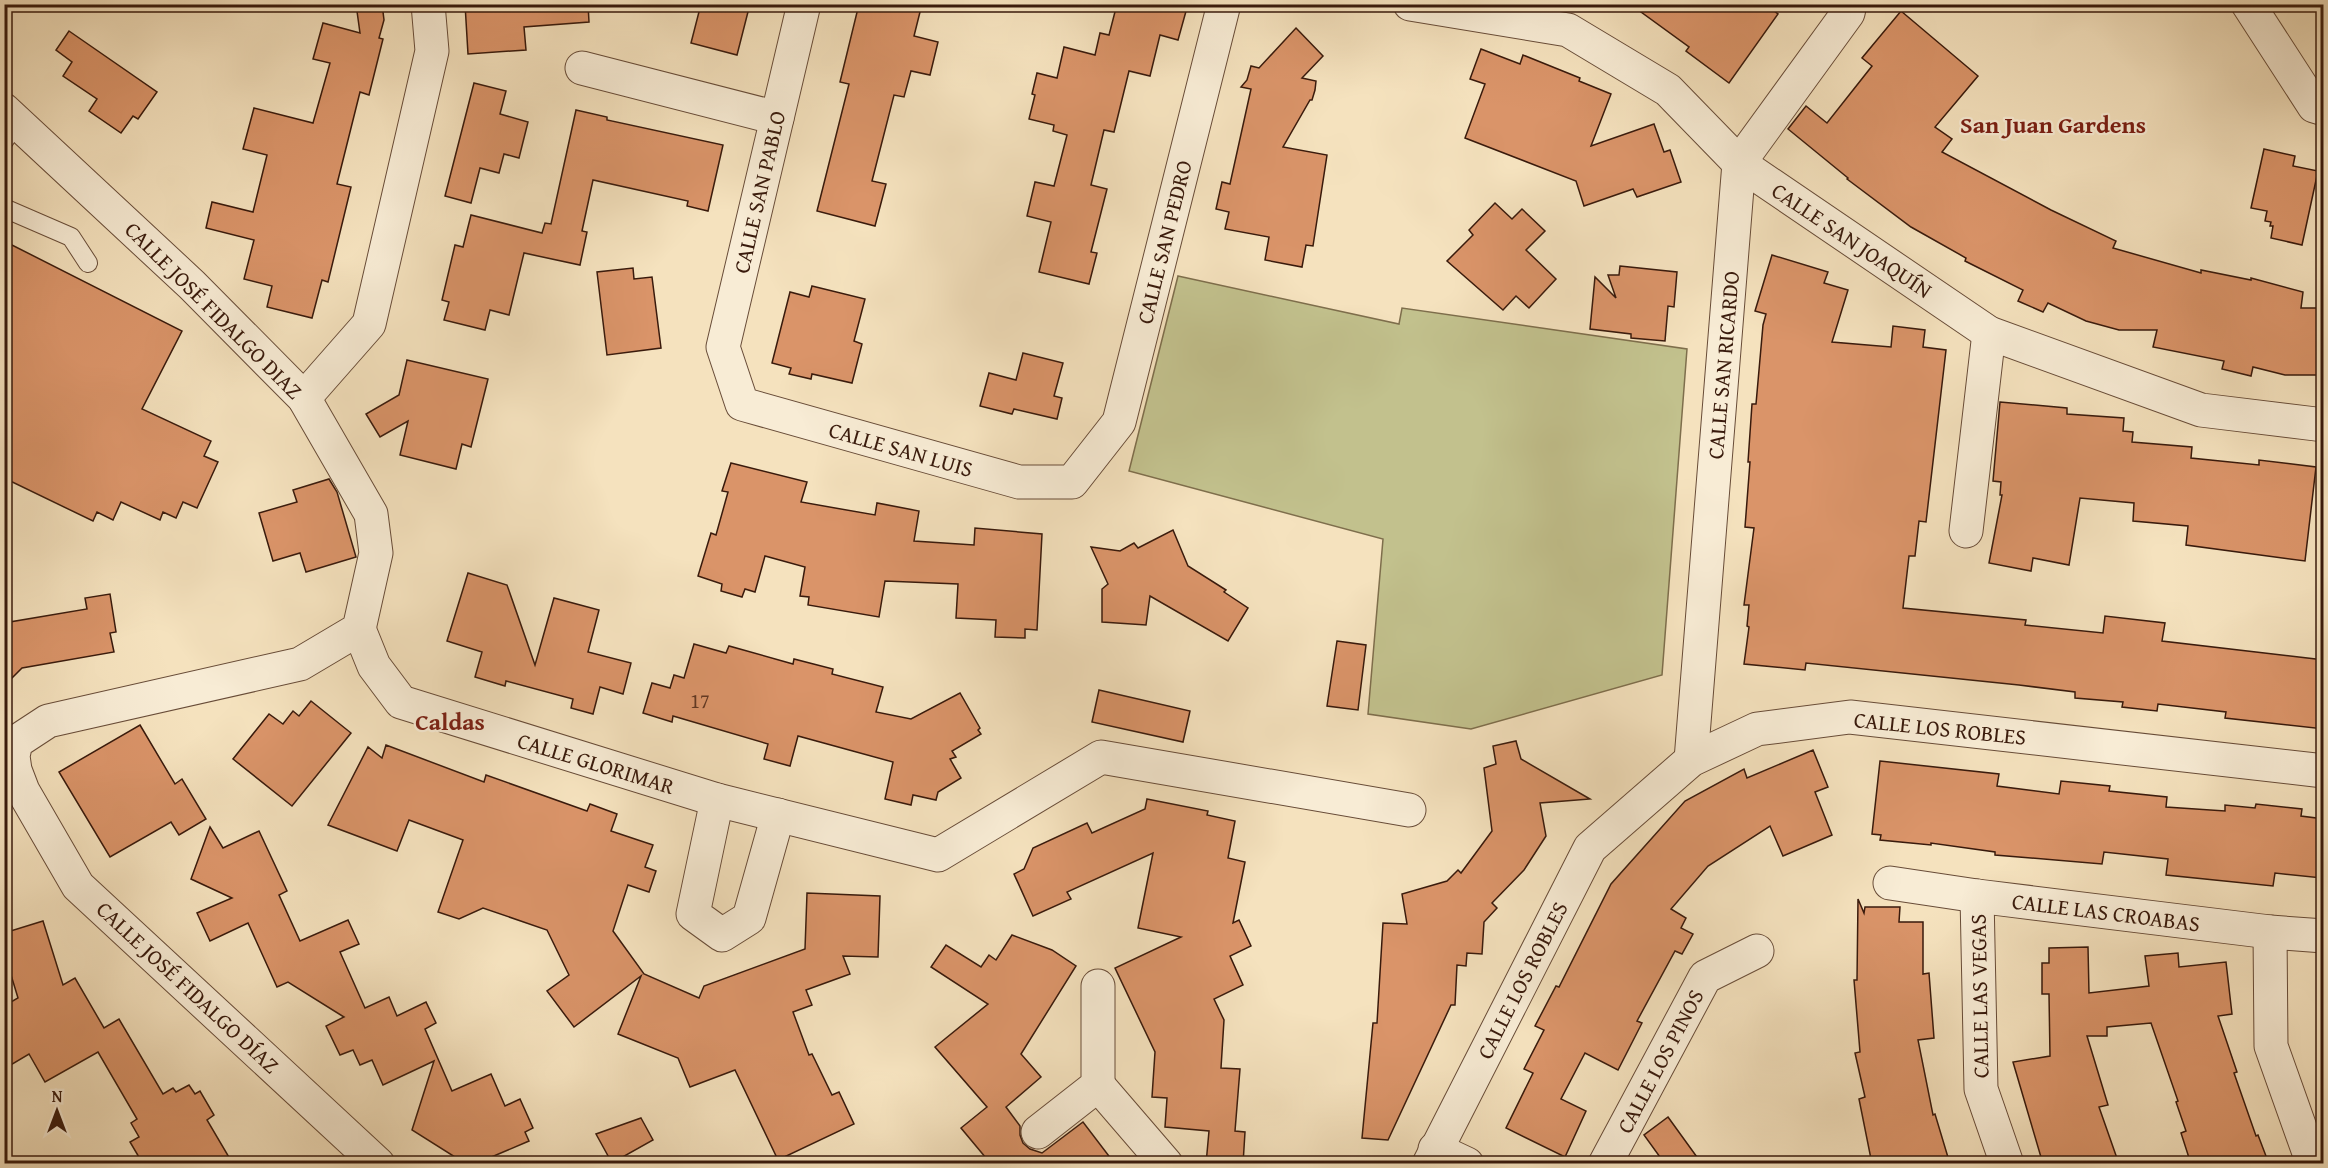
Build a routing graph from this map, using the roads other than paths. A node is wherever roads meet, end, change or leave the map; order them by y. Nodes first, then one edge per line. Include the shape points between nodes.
1 (428, 4) edge
2 (804, 4) edge
3 (1224, 4) edge
4 (1410, 4) edge
5 (1851, 4) edge
6 (2248, 4) edge
7 (582, 68) dead end
8 (2324, 109) edge
9 (777, 118) junction
10 (9, 124) edge
11 (1739, 163) junction
12 (4, 208) edge
13 (88, 263) dead end
14 (1989, 333) junction
15 (734, 379) joint
16 (304, 398) junction
17 (2324, 425) edge
18 (1082, 469) joint
19 (1966, 531) dead end
20 (359, 629) junction
21 (1691, 760) junction
22 (2324, 771) edge
23 (717, 800) junction
24 (1409, 810) dead end
25 (778, 815) junction
26 (1890, 883) dead end
27 (1977, 896) junction
28 (2270, 932) junction
29 (2324, 936) edge
30 (1756, 951) dead end
31 (1098, 986) dead end
32 (1098, 1085) junction
33 (1038, 1132) dead end
34 (1432, 1156) edge
35 (378, 1164) edge
36 (1166, 1164) edge
37 (1467, 1164) edge
38 (1605, 1164) edge
39 (2007, 1164) edge
40 (2313, 1164) edge

1 - 16 street via 432,51 369,324
2 - 9 street, CALLE SAN PABLO
3 - 18 street, CALLE SAN PEDRO via 1119,422
4 - 11 street, CALLE SAN JOAQUÍN via 1568,30 1668,90
5 - 11 street
6 - 8 street via 2314,106
7 - 9 street
9 - 15 street, CALLE SAN PABLO via 723,347
10 - 16 street, CALLE JOSÉ FIDALGO DIAZ via 192,285
11 - 14 street, CALLE SAN JOAQUÍN
11 - 21 street, CALLE SAN RICARDO
12 - 13 lane via 72,237
14 - 17 street, CALLE SAN JOAQUÍN via 2201,410
14 - 19 street
15 - 18 street, CALLE SAN LUIS via 742,404 1019,482 1072,482
16 - 20 street, CALLE JOSÉ FIDALGO DIAZ via 371,514 376,553
20 - 23 street, CALLE GLORIMAR via 374,666 401,702
20 - 35 street, CALLE JOSÉ FIDALGO DÍAZ via 300,664 48,721 16,742 14,756 23,791 78,886
21 - 22 street, CALLE LOS ROBLES via 1757,729 1850,717
21 - 34 street, CALLE LOS ROBLES via 1590,848
23 - 25 street, CALLE GLORIMAR
23 - 25 street via 693,914 722,935 749,918
24 - 25 street, CALLE GLORIMAR via 1101,757 938,855
26 - 27 street, CALLE LAS CROABAS
27 - 28 street, CALLE LAS CROABAS
27 - 39 street, CALLE LAS VEGAS via 1981,1089
28 - 29 street, CALLE LAS CROABAS
28 - 40 street via 2271,1046
30 - 38 street, CALLE LOS PINOS via 1706,977
31 - 32 street
32 - 33 street
32 - 36 street
34 - 37 street

